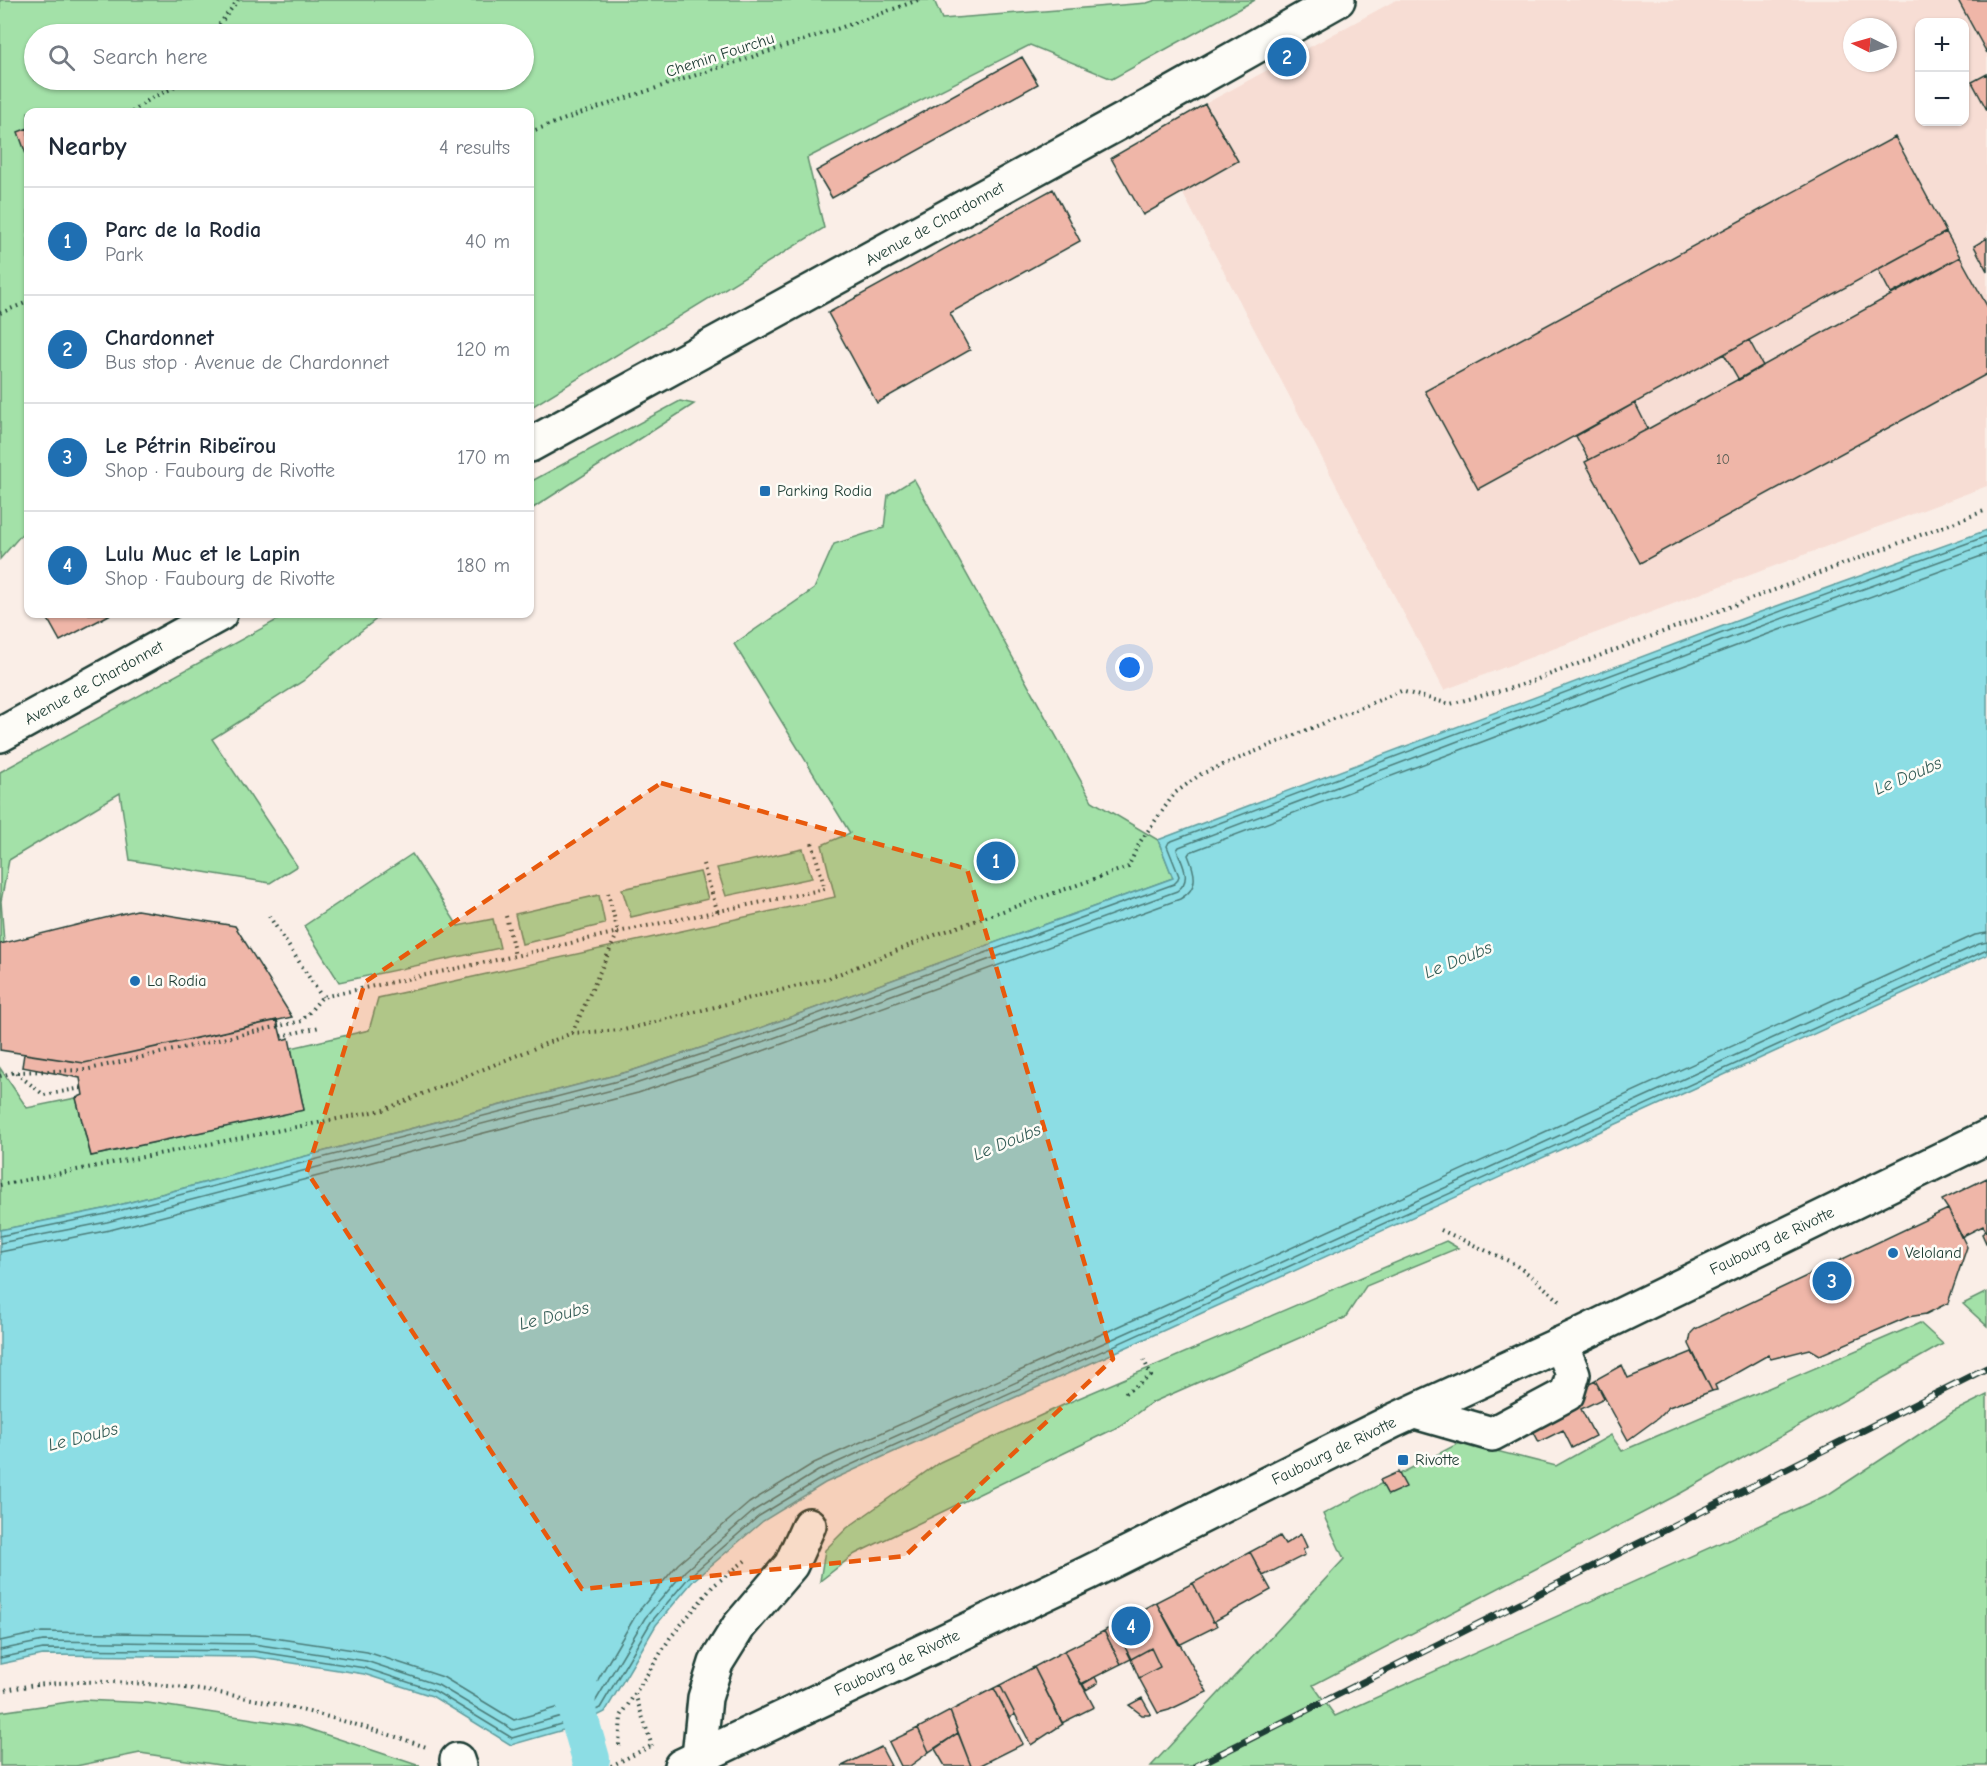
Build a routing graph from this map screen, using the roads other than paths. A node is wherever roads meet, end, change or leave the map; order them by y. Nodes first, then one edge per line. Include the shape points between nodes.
1 (1338, 0) edge
2 (534, 443) edge
3 (213, 618) edge
4 (0, 735) edge
5 (1987, 1137) edge
6 (1561, 1344) junction
7 (1414, 1412) junction
8 (809, 1525) dead end
9 (690, 1761) edge

1 - 2 main road, Avenue de Chardonnet
3 - 4 main road, Avenue de Chardonnet
5 - 6 main road, Faubourg de Rivotte
6 - 7 main road, Faubourg de Rivotte
6 - 7 main road via 1574,1374 1567,1394 1492,1434
7 - 9 main road, Faubourg de Rivotte via 1088,1573
8 - 9 main road via 791,1564 740,1626 716,1664

